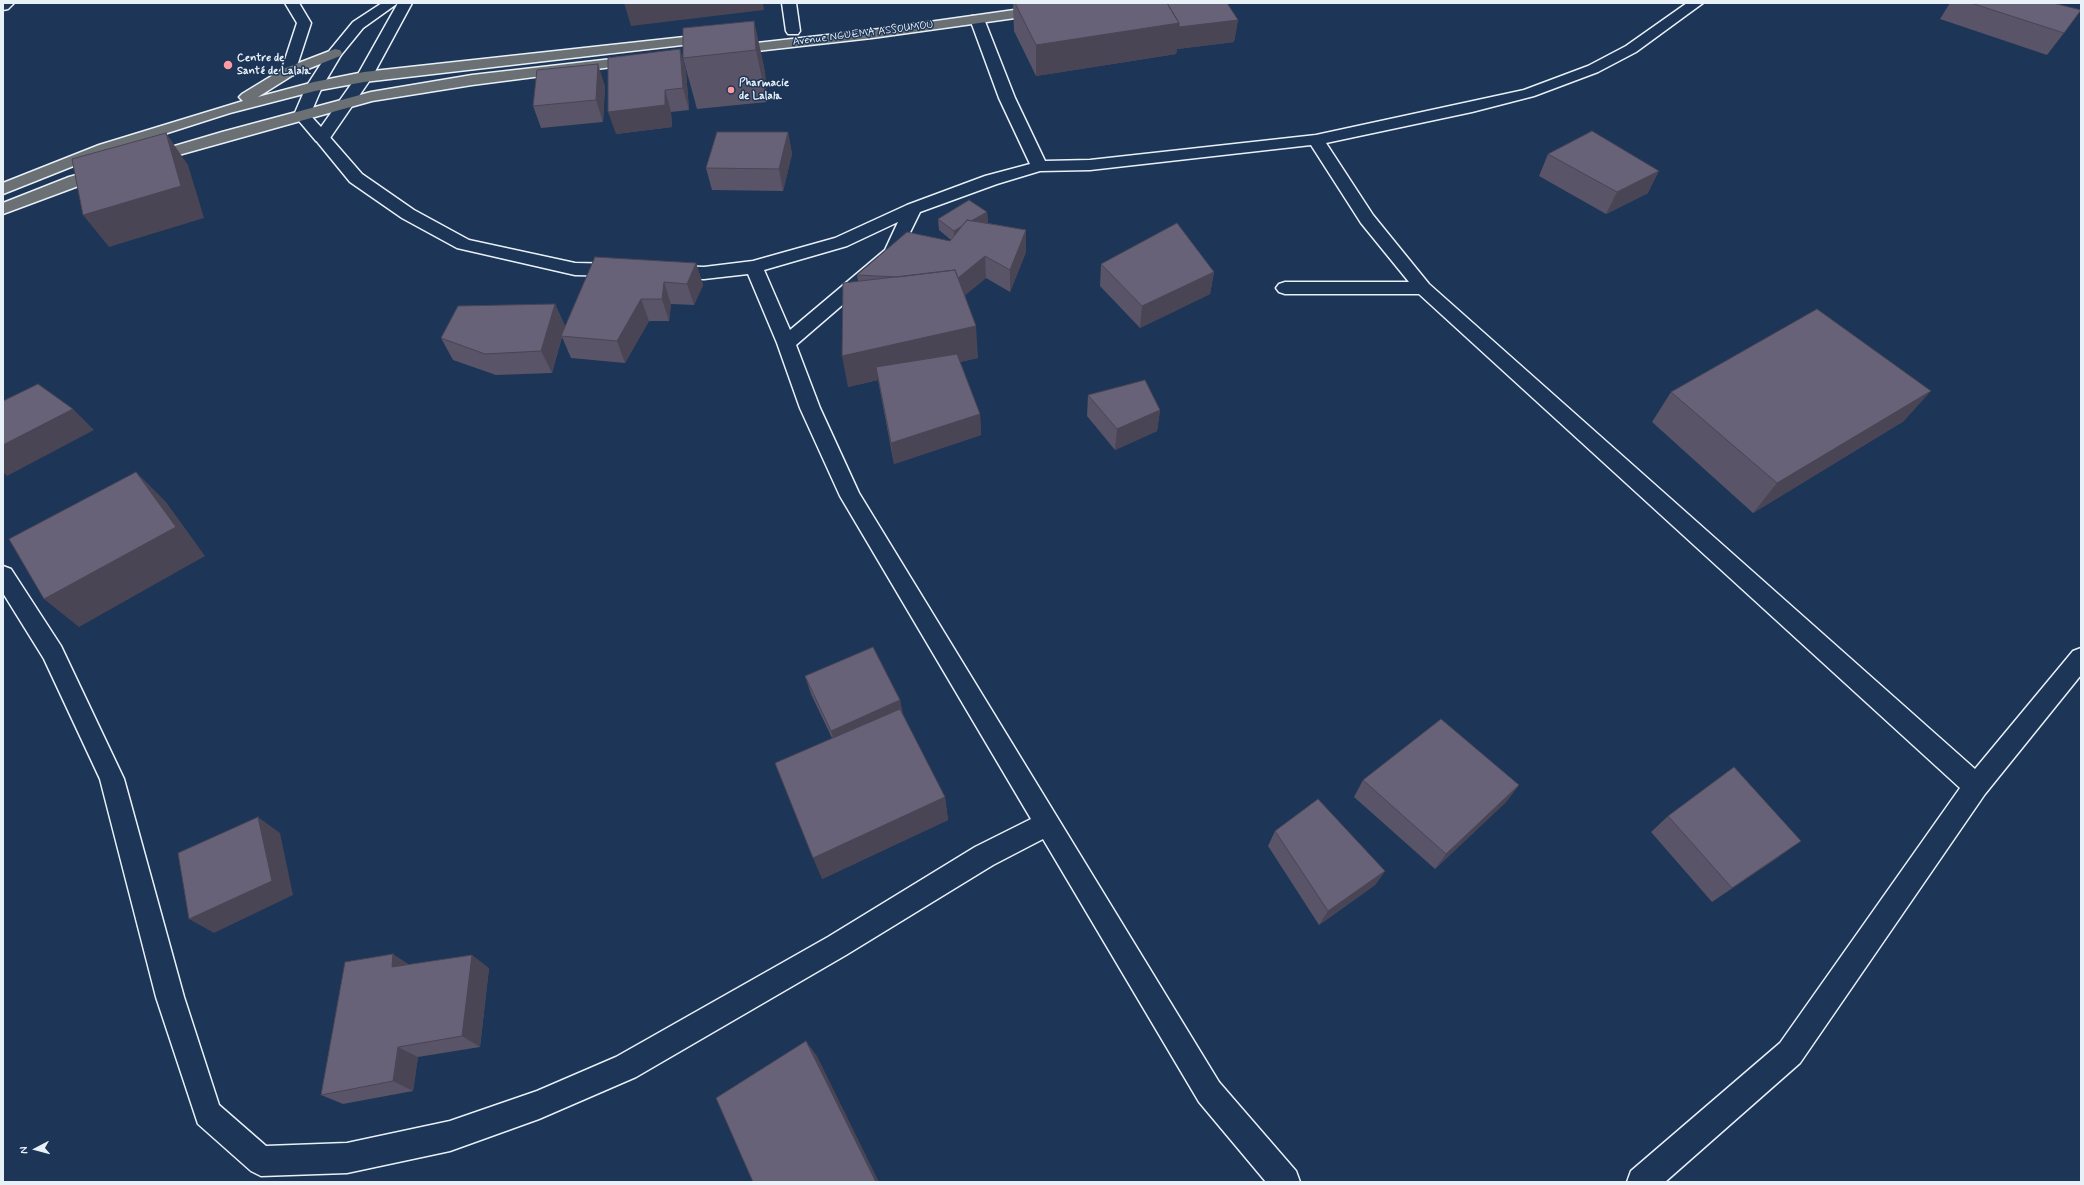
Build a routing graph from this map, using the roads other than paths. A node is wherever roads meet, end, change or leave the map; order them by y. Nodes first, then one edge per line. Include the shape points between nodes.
1 (7, 3) edge
2 (292, 3) edge
3 (391, 3) edge
4 (405, 3) edge
5 (789, 3) edge
6 (1094, 3) edge
7 (1696, 3) edge
8 (3, 6) edge
9 (976, 10) junction
10 (863, 21) dead end
11 (793, 31) junction
12 (335, 53) junction
13 (630, 53) junction
14 (288, 72) junction
15 (364, 77) junction
16 (314, 87) junction
17 (344, 104) junction
18 (225, 110) junction
19 (302, 115) junction
20 (322, 138) junction
21 (1316, 140) junction
22 (1039, 166) junction
23 (3, 189) edge
24 (3, 209) edge
25 (913, 209) junction
26 (754, 267) junction
27 (1285, 288) dead end
28 (1423, 288) junction
29 (786, 343) junction
30 (3, 575) edge
31 (2081, 658) edge
32 (1976, 786) junction
33 (1048, 823) junction
34 (1285, 1182) edge
35 (1642, 1182) edge

1 - 8 street
2 - 14 street via 304,23
3 - 12 street via 358,25
4 - 15 street
5 - 11 street
6 - 9 main road, Avenue NGUEMA ASSOUMOU
7 - 21 street via 1631,49 1600,66 1536,90 1472,107
9 - 13 main road, Avenue NGUEMA ASSOUMOU via 872,34
9 - 22 street via 1007,98
10 - 11 main road, Avenue NGUEMA ASSOUMOU
11 - 13 main road, Avenue NGUEMA ASSOUMOU
12 - 14 main road
12 - 16 street
13 - 15 main road
13 - 17 main road via 415,88
14 - 18 main road
15 - 16 main road
15 - 17 street
16 - 18 main road
16 - 19 street
17 - 19 main road
17 - 20 street
18 - 23 main road via 105,148
19 - 20 street
19 - 24 main road via 75,181
20 - 26 street via 356,178 408,214 463,244 575,269 704,273
21 - 22 street via 1090,165
21 - 28 street via 1367,219
22 - 25 street via 991,180
25 - 26 street via 841,242
25 - 29 street via 892,253
26 - 29 street
27 - 28 street
28 - 32 street
29 - 33 street via 810,408 850,496
30 - 33 street via 53,653 112,779 170,997 208,1114 261,1161 347,1158 450,1136 540,1105 626,1067 837,946 984,856
31 - 32 street
32 - 35 street via 1790,1053
33 - 34 street via 1209,1092

